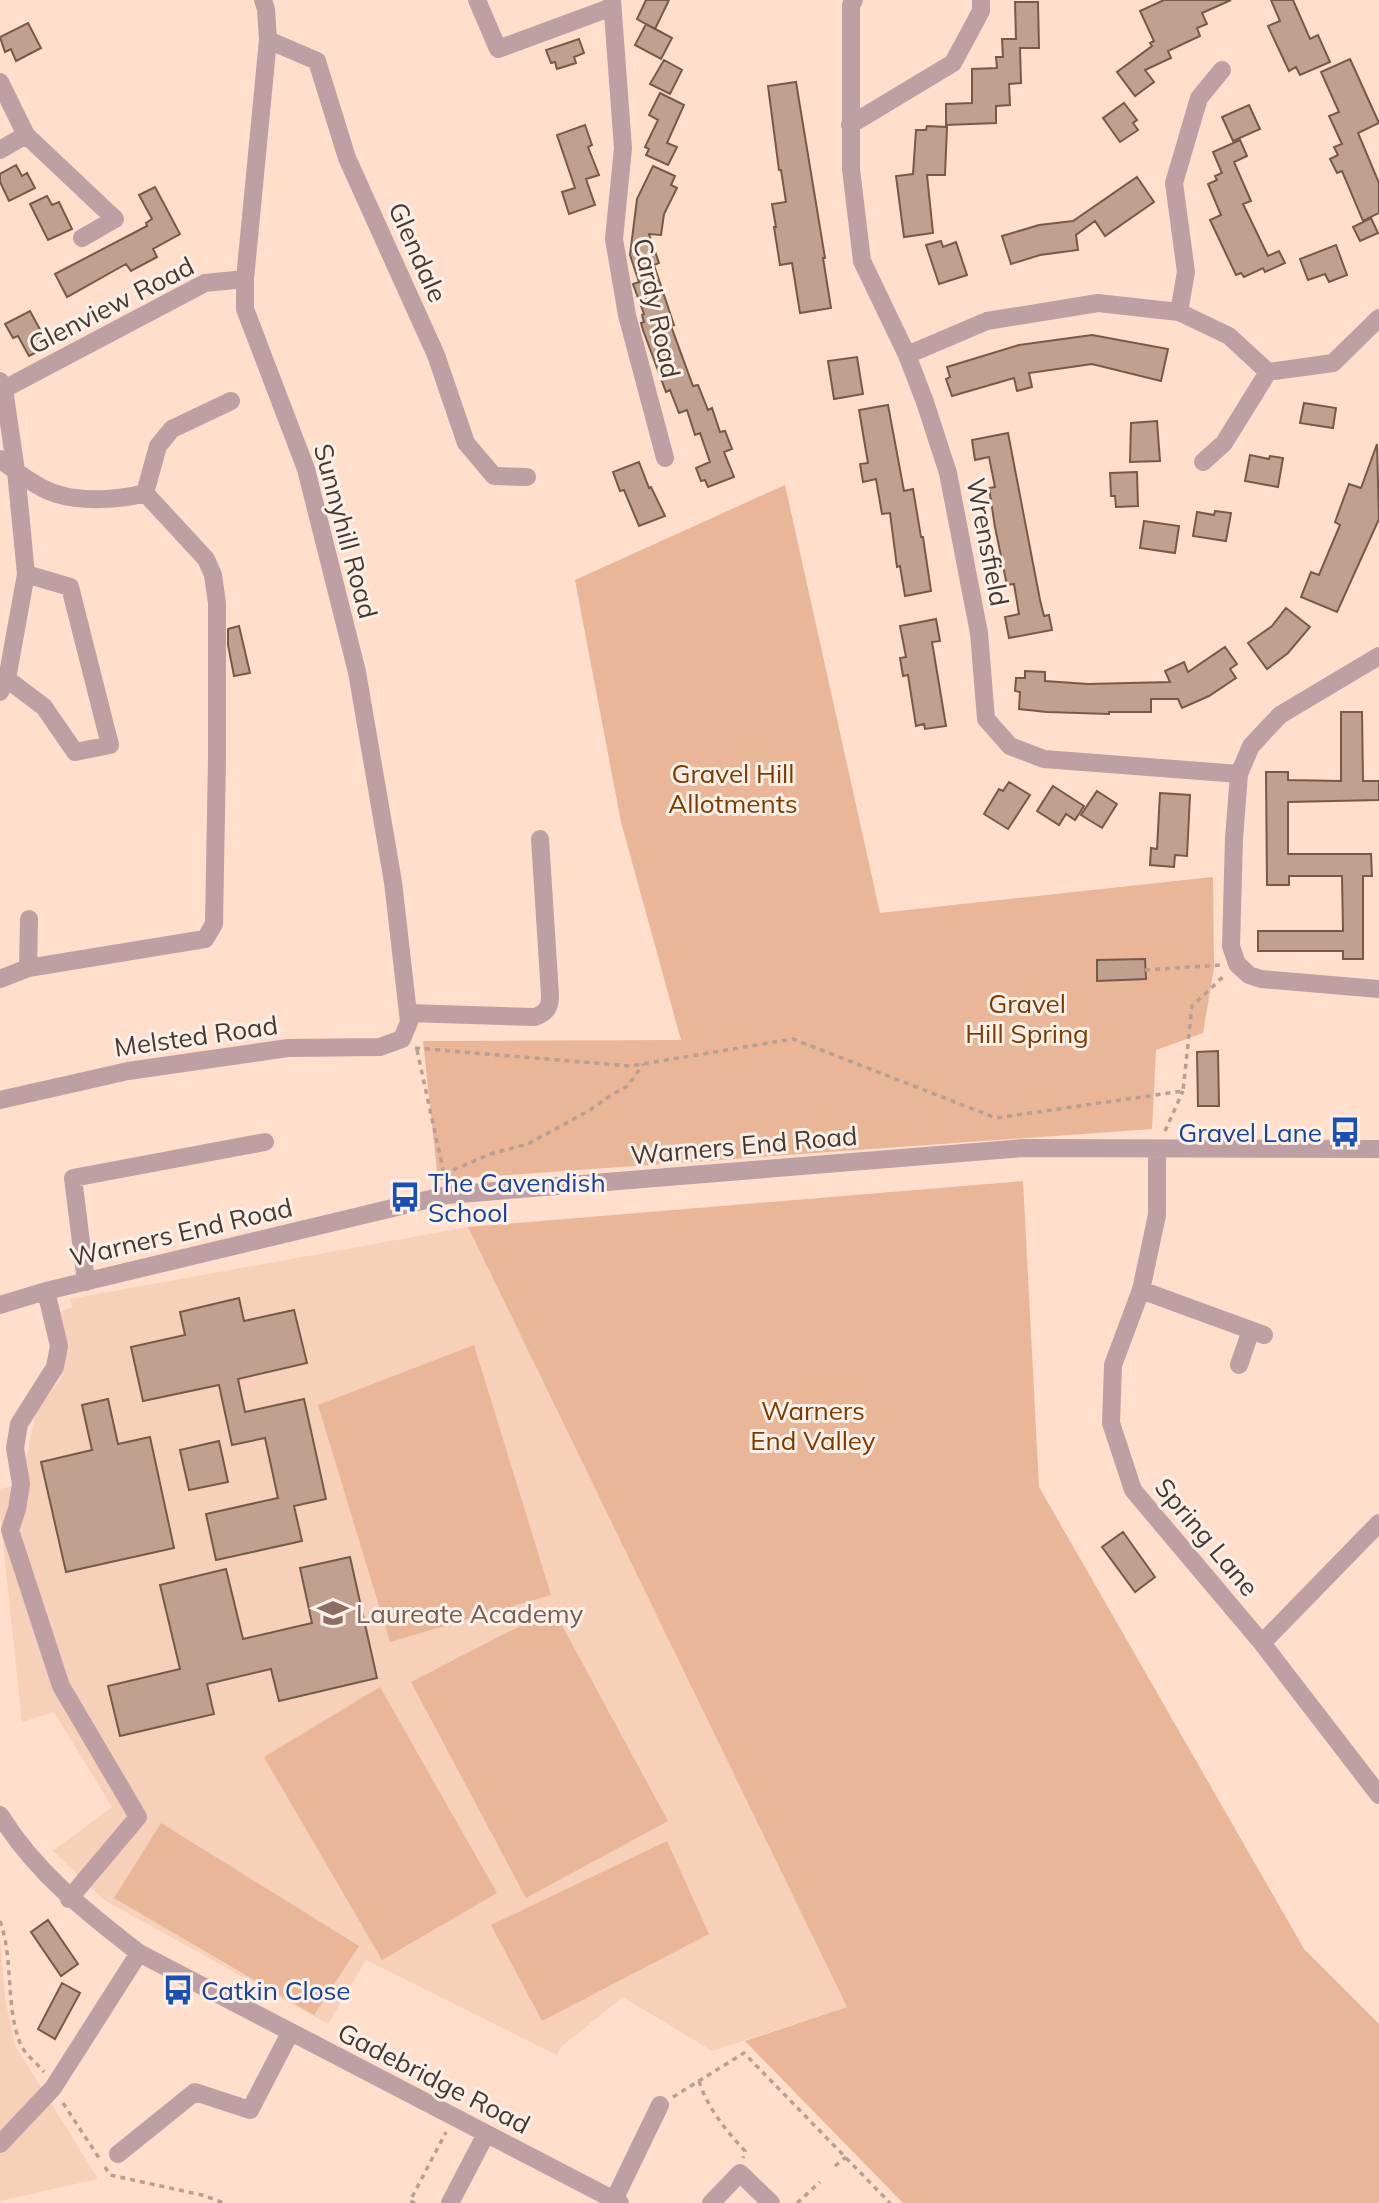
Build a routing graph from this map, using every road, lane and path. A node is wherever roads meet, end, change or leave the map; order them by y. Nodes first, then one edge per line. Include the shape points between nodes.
1 (263, 0) edge
2 (477, 0) edge
3 (854, 0) edge
4 (981, 0) edge
5 (612, 4) edge
6 (268, 40) junction
7 (1222, 70) dead end
8 (0, 82) edge
9 (850, 125) junction
10 (26, 135) junction
11 (0, 150) edge
12 (82, 238) dead end
13 (245, 279) junction
14 (1179, 312) junction
15 (1379, 318) edge
16 (907, 355) junction
17 (1268, 372) junction
18 (2, 385) edge
19 (231, 401) dead end
20 (665, 458) dead end
21 (0, 459) edge
22 (1203, 462) dead end
23 (16, 471) junction
24 (527, 477) dead end
25 (145, 493) junction
26 (26, 574) junction
27 (1379, 656) edge
28 (3, 686) edge
29 (1239, 774) junction
30 (540, 839) dead end
31 (29, 919) dead end
32 (1237, 964) junction
33 (28, 968) junction
34 (1145, 970) dead end
35 (0, 979) edge
36 (1379, 989) edge
37 (408, 1013) junction
38 (409, 1044) junction
39 (643, 1064) junction
40 (1183, 1091) junction
41 (0, 1100) edge
42 (265, 1142) dead end
43 (1157, 1149) junction
44 (1379, 1149) edge
45 (444, 1174) junction
46 (447, 1195) junction
47 (86, 1282) junction
48 (1141, 1290) junction
49 (46, 1291) junction
50 (0, 1305) edge
51 (1239, 1364) dead end
52 (1379, 1523) edge
53 (1262, 1643) junction
54 (1379, 1795) edge
55 (0, 1815) edge
56 (69, 1899) junction
57 (0, 1921) edge
58 (139, 1953) junction
59 (290, 2034) junction
60 (699, 2081) junction
61 (53, 2088) junction
62 (660, 2105) joint
63 (454, 2117) junction
64 (486, 2134) junction
65 (0, 2144) edge
66 (118, 2154) dead end
67 (846, 2157) junction
68 (835, 2166) dead end
69 (740, 2173) junction
70 (820, 2182) dead end
71 (411, 2202) edge
72 (617, 2202) edge
73 (450, 2203) edge
74 (711, 2203) edge
75 (771, 2203) edge
76 (797, 2203) edge
77 (890, 2203) edge

1 - 6 street
2 - 5 street via 498,49
3 - 9 street, Wrensfield
4 - 9 street via 981,11 953,63
5 - 20 street, Cardy Road via 623,148 614,239 627,315
6 - 13 street, Sunnyhill Road
6 - 24 street, Glendale via 317,61 347,158 436,355 466,443 494,475
7 - 14 street via 1199,98 1174,183 1186,272
8 - 10 street
9 - 16 street, Wrensfield via 862,261
10 - 11 street
10 - 12 street via 115,219
13 - 18 street, Glenview Road via 205,283
13 - 37 street, Sunnyhill Road via 245,309 306,469 357,672 393,882
14 - 16 street via 1098,303 987,321
14 - 17 street via 1228,336
15 - 17 street via 1333,363
16 - 29 street, Wrensfield via 948,473 979,633 986,719 1010,746 1044,758
17 - 22 street via 1224,443
18 - 23 street
19 - 25 street via 172,429 158,446
21 - 23 street
23 - 25 street via 56,494 93,499
23 - 26 street
25 - 33 street via 206,559 213,575 214,924 205,939
26 - 28 street
26 - 28 street via 70,587 110,745 75,752 44,706
27 - 29 street via 1280,715 1251,746
29 - 32 street via 1231,946
30 - 37 street via 550,995 545,1013 535,1017
31 - 33 street
32 - 34 path
32 - 36 street via 1261,979
32 - 40 path via 1192,1006
33 - 35 street
37 - 38 street, Sunnyhill Road
38 - 39 path
38 - 41 street, Melsted Road via 288,1048 128,1070
38 - 45 path
39 - 40 path via 793,1039 996,1118
39 - 45 path via 628,1086 590,1110 528,1144
40 - 43 path
42 - 47 street via 73,1178
43 - 44 street, Warners End Road
43 - 46 street, Warners End Road via 1023,1149
43 - 48 street, Spring Lane via 1157,1215
45 - 46 path
46 - 47 street, Warners End Road
47 - 49 street, Warners End Road
48 - 51 street via 1257,1333
48 - 53 street, Spring Lane via 1113,1365 1111,1423 1133,1490
49 - 50 street, Warners End Road
49 - 56 street via 59,1346 55,1367 19,1423 15,1448 21,1484 10,1530 61,1686 138,1817
52 - 53 street
53 - 54 street, Spring Lane
55 - 56 street, Gadebridge Road via 16,1841
56 - 58 street, Gadebridge Road
57 - 61 path via 8,1945 13,2014 21,2046
58 - 59 street, Gadebridge Road
58 - 61 street
59 - 63 street, Gadebridge Road
59 - 66 street via 250,2110 195,2092
60 - 62 path
60 - 67 path via 744,2053
60 - 69 path via 720,2124 745,2151
61 - 65 street
62 - 72 street
63 - 64 street, Gadebridge Road
63 - 71 path
64 - 72 street, Gadebridge Road
64 - 73 street
67 - 68 path
67 - 77 path
69 - 74 street
69 - 75 street
70 - 76 path

